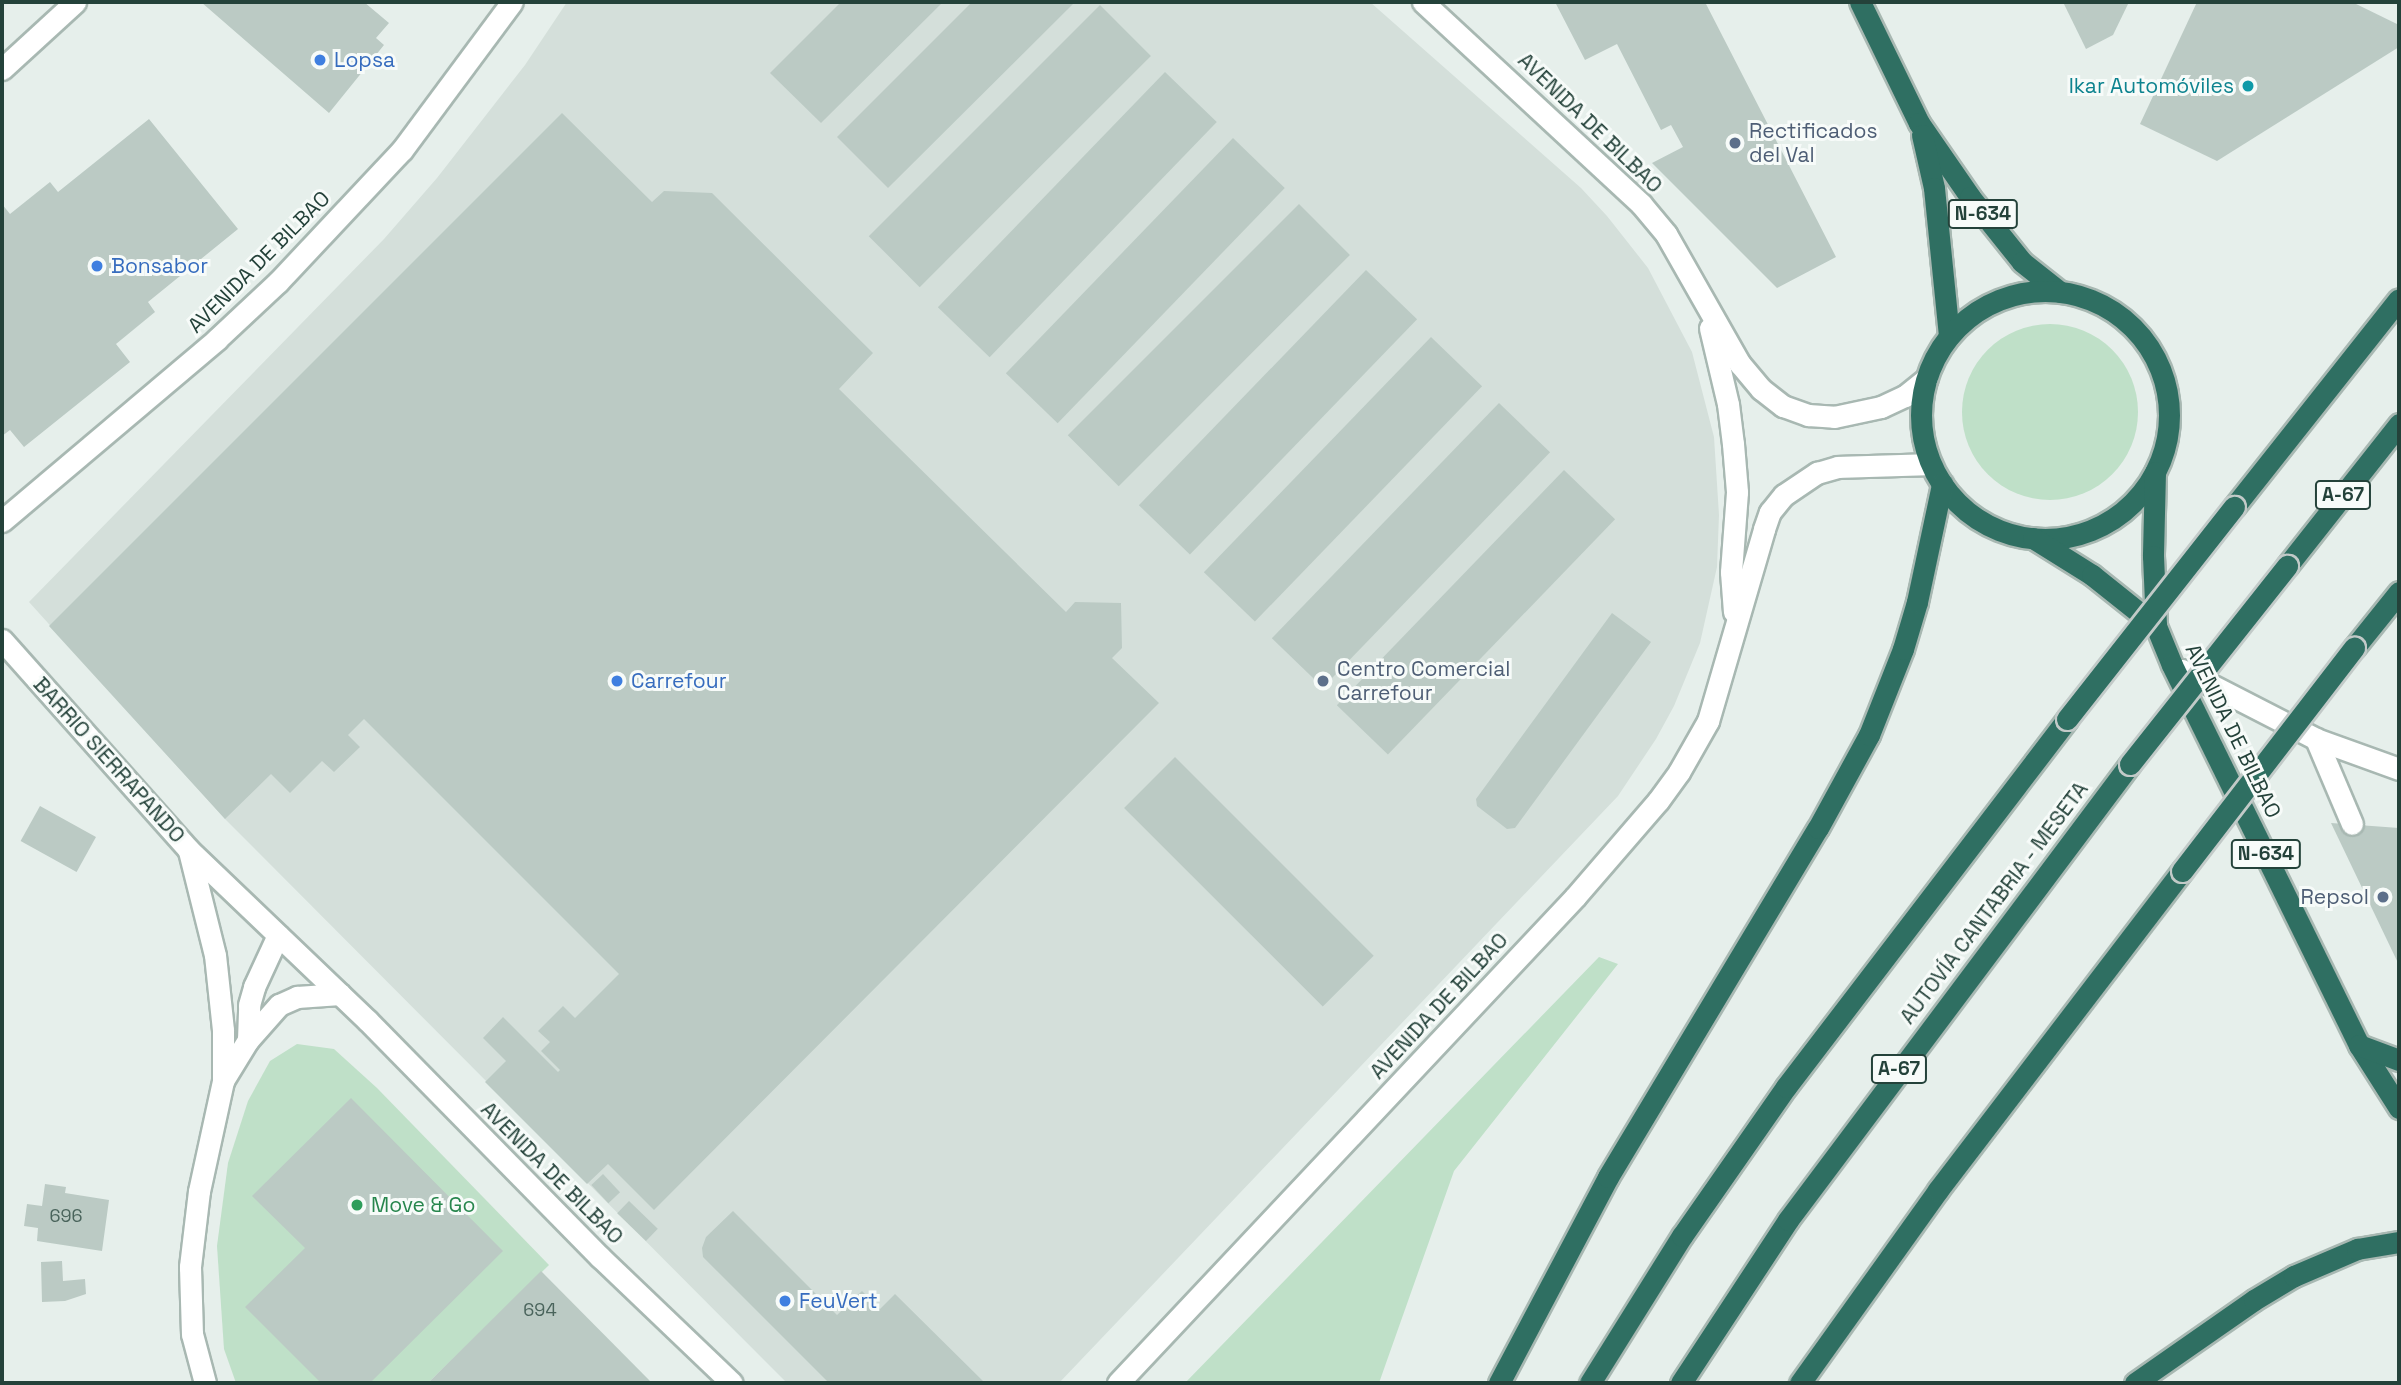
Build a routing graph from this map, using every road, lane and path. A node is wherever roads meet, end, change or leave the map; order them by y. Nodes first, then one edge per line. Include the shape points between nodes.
1 (75, 2) edge
2 (512, 2) edge
3 (1423, 2) edge
4 (1860, 2) edge
5 (2, 69) edge
6 (1919, 123) junction
7 (2060, 292) junction
8 (1701, 297) junction
9 (2399, 299) edge
10 (1949, 336) junction
11 (1927, 378) junction
12 (2399, 424) edge
13 (1931, 464) junction
14 (2155, 472) junction
15 (1942, 484) junction
16 (2, 521) edge
17 (2033, 538) junction
18 (2399, 592) edge
19 (1735, 624) junction
20 (2156, 626) junction
21 (2, 640) edge
22 (2172, 665) junction
23 (2316, 738) junction
24 (2399, 769) edge
25 (2352, 824) dead end
26 (188, 849) junction
27 (278, 935) junction
28 (340, 994) junction
29 (248, 1040) junction
30 (2359, 1045) junction
31 (2399, 1060) edge
32 (223, 1081) junction
33 (2399, 1108) edge
34 (2399, 1242) edge
35 (205, 1383) edge
36 (732, 1383) edge
37 (1118, 1383) edge
38 (1499, 1383) edge
39 (1590, 1383) edge
40 (1681, 1383) edge
41 (1800, 1383) edge
42 (2135, 1383) edge

1 - 5 street
2 - 16 street, AVENIDA DE BILBAO via 402,150 278,282
3 - 8 street, AVENIDA DE BILBAO via 1641,204 1672,244
4 - 6 highway, N-634
6 - 7 highway, N-634 via 2022,262
6 - 10 highway, N-634 via 1934,188
7 - 10 highway, N-634 via 2029,292 1999,300 1972,315
7 - 14 highway, N-634 via 2090,299 2116,313 2155,357 2166,385 2169,415 2166,444
8 - 11 street, AVENIDA DE BILBAO via 1740,365 1761,390 1783,406 1808,415 1834,417 1881,407
8 - 19 street, AVENIDA DE BILBAO via 1734,444 1737,492 1731,572
9 - 39 highway, bridge via 2067,719 1786,1087 1682,1236
10 - 11 highway, N-634
11 - 13 highway, N-634 via 1921,430
12 - 40 highway, AUTOVÍA CANTABRIA - MESETA / A-67, bridge via 2130,764 1788,1220
13 - 15 highway, N-634
13 - 19 street, AVENIDA DE BILBAO via 1838,467 1808,478 1784,495 1770,512
14 - 17 highway, N-634 via 2134,502 2105,524 2070,537
14 - 20 highway, AVENIDA DE BILBAO / N-634
15 - 17 highway, N-634 via 1981,521 2012,535
15 - 38 highway via 1917,602 1869,735 1608,1177
17 - 20 highway, AVENIDA DE BILBAO / N-634 via 2092,575
18 - 41 highway, bridge via 1938,1190
19 - 37 street, AVENIDA DE BILBAO via 1708,721 1658,801 1575,897
20 - 22 highway, AVENIDA DE BILBAO / N-634
21 - 26 street, BARRIO SIERRAPANDO
22 - 23 street
22 - 30 highway, AVENIDA DE BILBAO / N-634
23 - 24 street
23 - 25 street
26 - 27 street, BARRIO SIERRAPANDO
26 - 32 street, BARRIO SIERRAPANDO via 215,954
27 - 28 street, BARRIO SIERRAPANDO
27 - 29 street, BARRIO SIERRAPANDO via 254,987
28 - 29 street, BARRIO SIERRAPANDO via 297,997 279,1004
28 - 36 street, AVENIDA DE BILBAO via 600,1257
29 - 32 street, BARRIO SIERRAPANDO
30 - 31 highway
30 - 33 highway, AVENIDA DE BILBAO / N-634
32 - 35 street, BARRIO SIERRAPANDO via 199,1191 190,1267 192,1334
34 - 42 highway via 2357,1249 2294,1276

